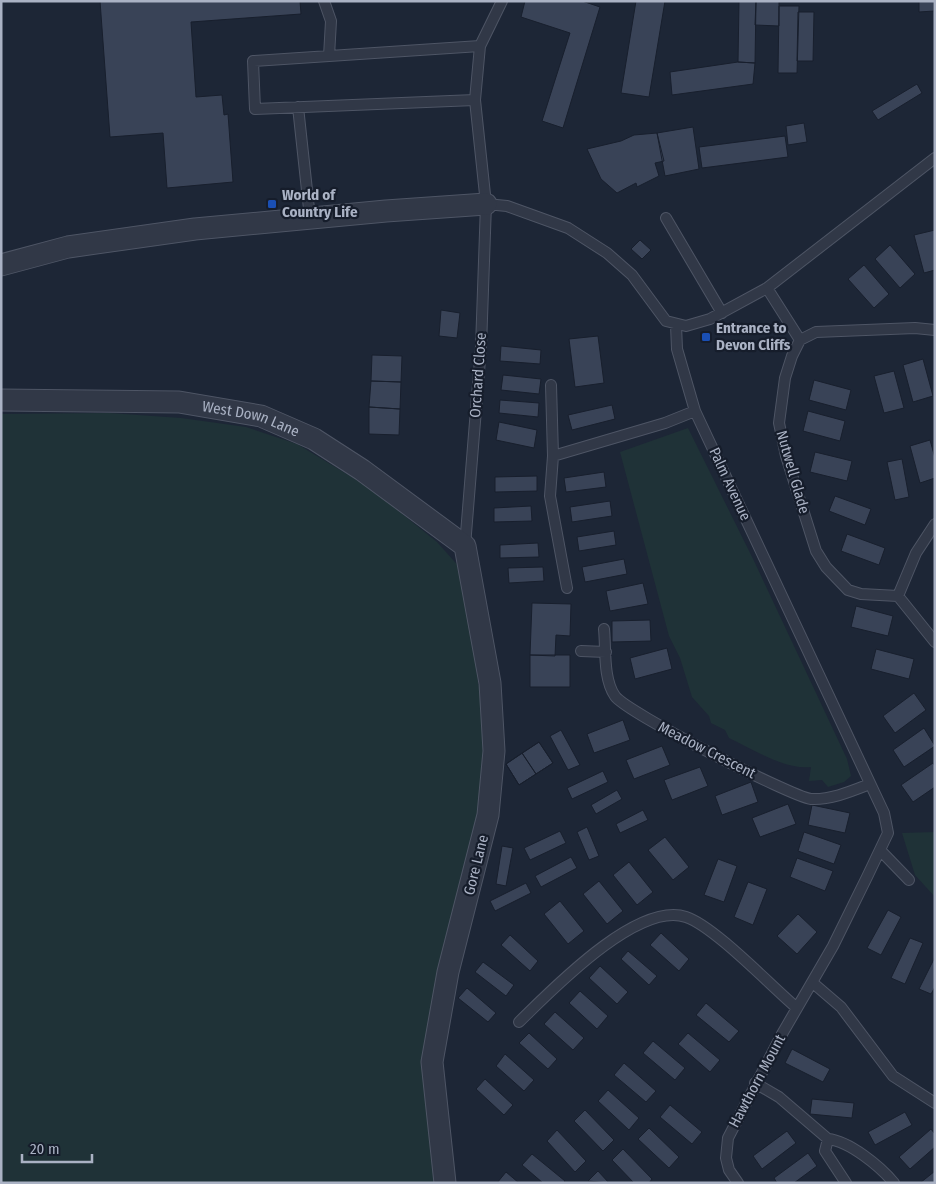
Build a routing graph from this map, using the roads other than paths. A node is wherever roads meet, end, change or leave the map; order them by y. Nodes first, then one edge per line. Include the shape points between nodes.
1 (324, 1) edge
2 (502, 1) edge
3 (480, 46) junction
4 (329, 56) junction
5 (475, 100) junction
6 (298, 107) junction
7 (935, 158) edge
8 (486, 204) junction
9 (310, 218) junction
10 (666, 218) dead end
11 (1, 265) edge
12 (767, 288) junction
13 (722, 313) junction
14 (676, 325) junction
15 (935, 330) edge
16 (800, 340) junction
17 (551, 385) dead end
18 (1, 400) edge
19 (695, 411) junction
20 (553, 456) junction
21 (935, 524) edge
22 (465, 546) junction
23 (566, 588) dead end
24 (898, 596) junction
25 (604, 629) dead end
26 (935, 642) edge
27 (581, 651) dead end
28 (606, 652) junction
29 (870, 784) junction
30 (880, 850) junction
31 (909, 880) dead end
32 (813, 983) junction
33 (797, 1008) junction
34 (519, 1022) dead end
35 (755, 1083) junction
36 (935, 1103) edge
37 (828, 1139) junction
38 (445, 1183) edge
39 (738, 1183) edge
40 (846, 1183) edge
41 (894, 1183) edge

1 - 4 lane via 331,21
2 - 3 lane
3 - 4 lane
3 - 5 lane, Orchard Close
4 - 6 lane via 253,61 255,109
5 - 6 lane
5 - 8 lane, Orchard Close
6 - 9 lane
7 - 12 lane
8 - 9 street
8 - 14 lane via 507,206 568,228 607,253 632,275 666,322
8 - 22 lane, Orchard Close via 481,347
9 - 11 street via 195,229 68,247
10 - 13 lane
12 - 13 lane
12 - 16 lane
13 - 14 lane via 695,325
14 - 19 lane, Palm Avenue via 677,349
15 - 16 lane via 816,332
16 - 24 lane, Nutwell Glade via 785,378 779,423 816,551 848,590
17 - 20 lane
18 - 22 street, West Down Lane via 179,402 260,416 314,439
19 - 20 lane via 665,424
19 - 29 lane, Palm Avenue
20 - 23 lane via 550,496
21 - 24 lane via 916,553
22 - 38 street, Gore Lane via 490,683 494,751 488,814 448,972 432,1062
24 - 26 lane
25 - 28 lane, Meadow Crescent
27 - 28 lane
28 - 29 lane, Meadow Crescent via 609,684 616,697 647,720 810,799 844,794
29 - 30 lane, Palm Avenue via 884,813 888,833
30 - 31 lane
30 - 32 lane, Palm Avenue
32 - 33 lane, Hawthorn Mount
32 - 36 lane via 841,1007 893,1076
33 - 34 lane via 696,921 685,916 658,915 630,928 571,971
33 - 35 lane, Hawthorn Mount
35 - 37 lane via 779,1097
35 - 39 lane, Hawthorn Mount via 725,1148 729,1170
37 - 40 lane via 825,1151
37 - 41 lane via 836,1140 876,1164

